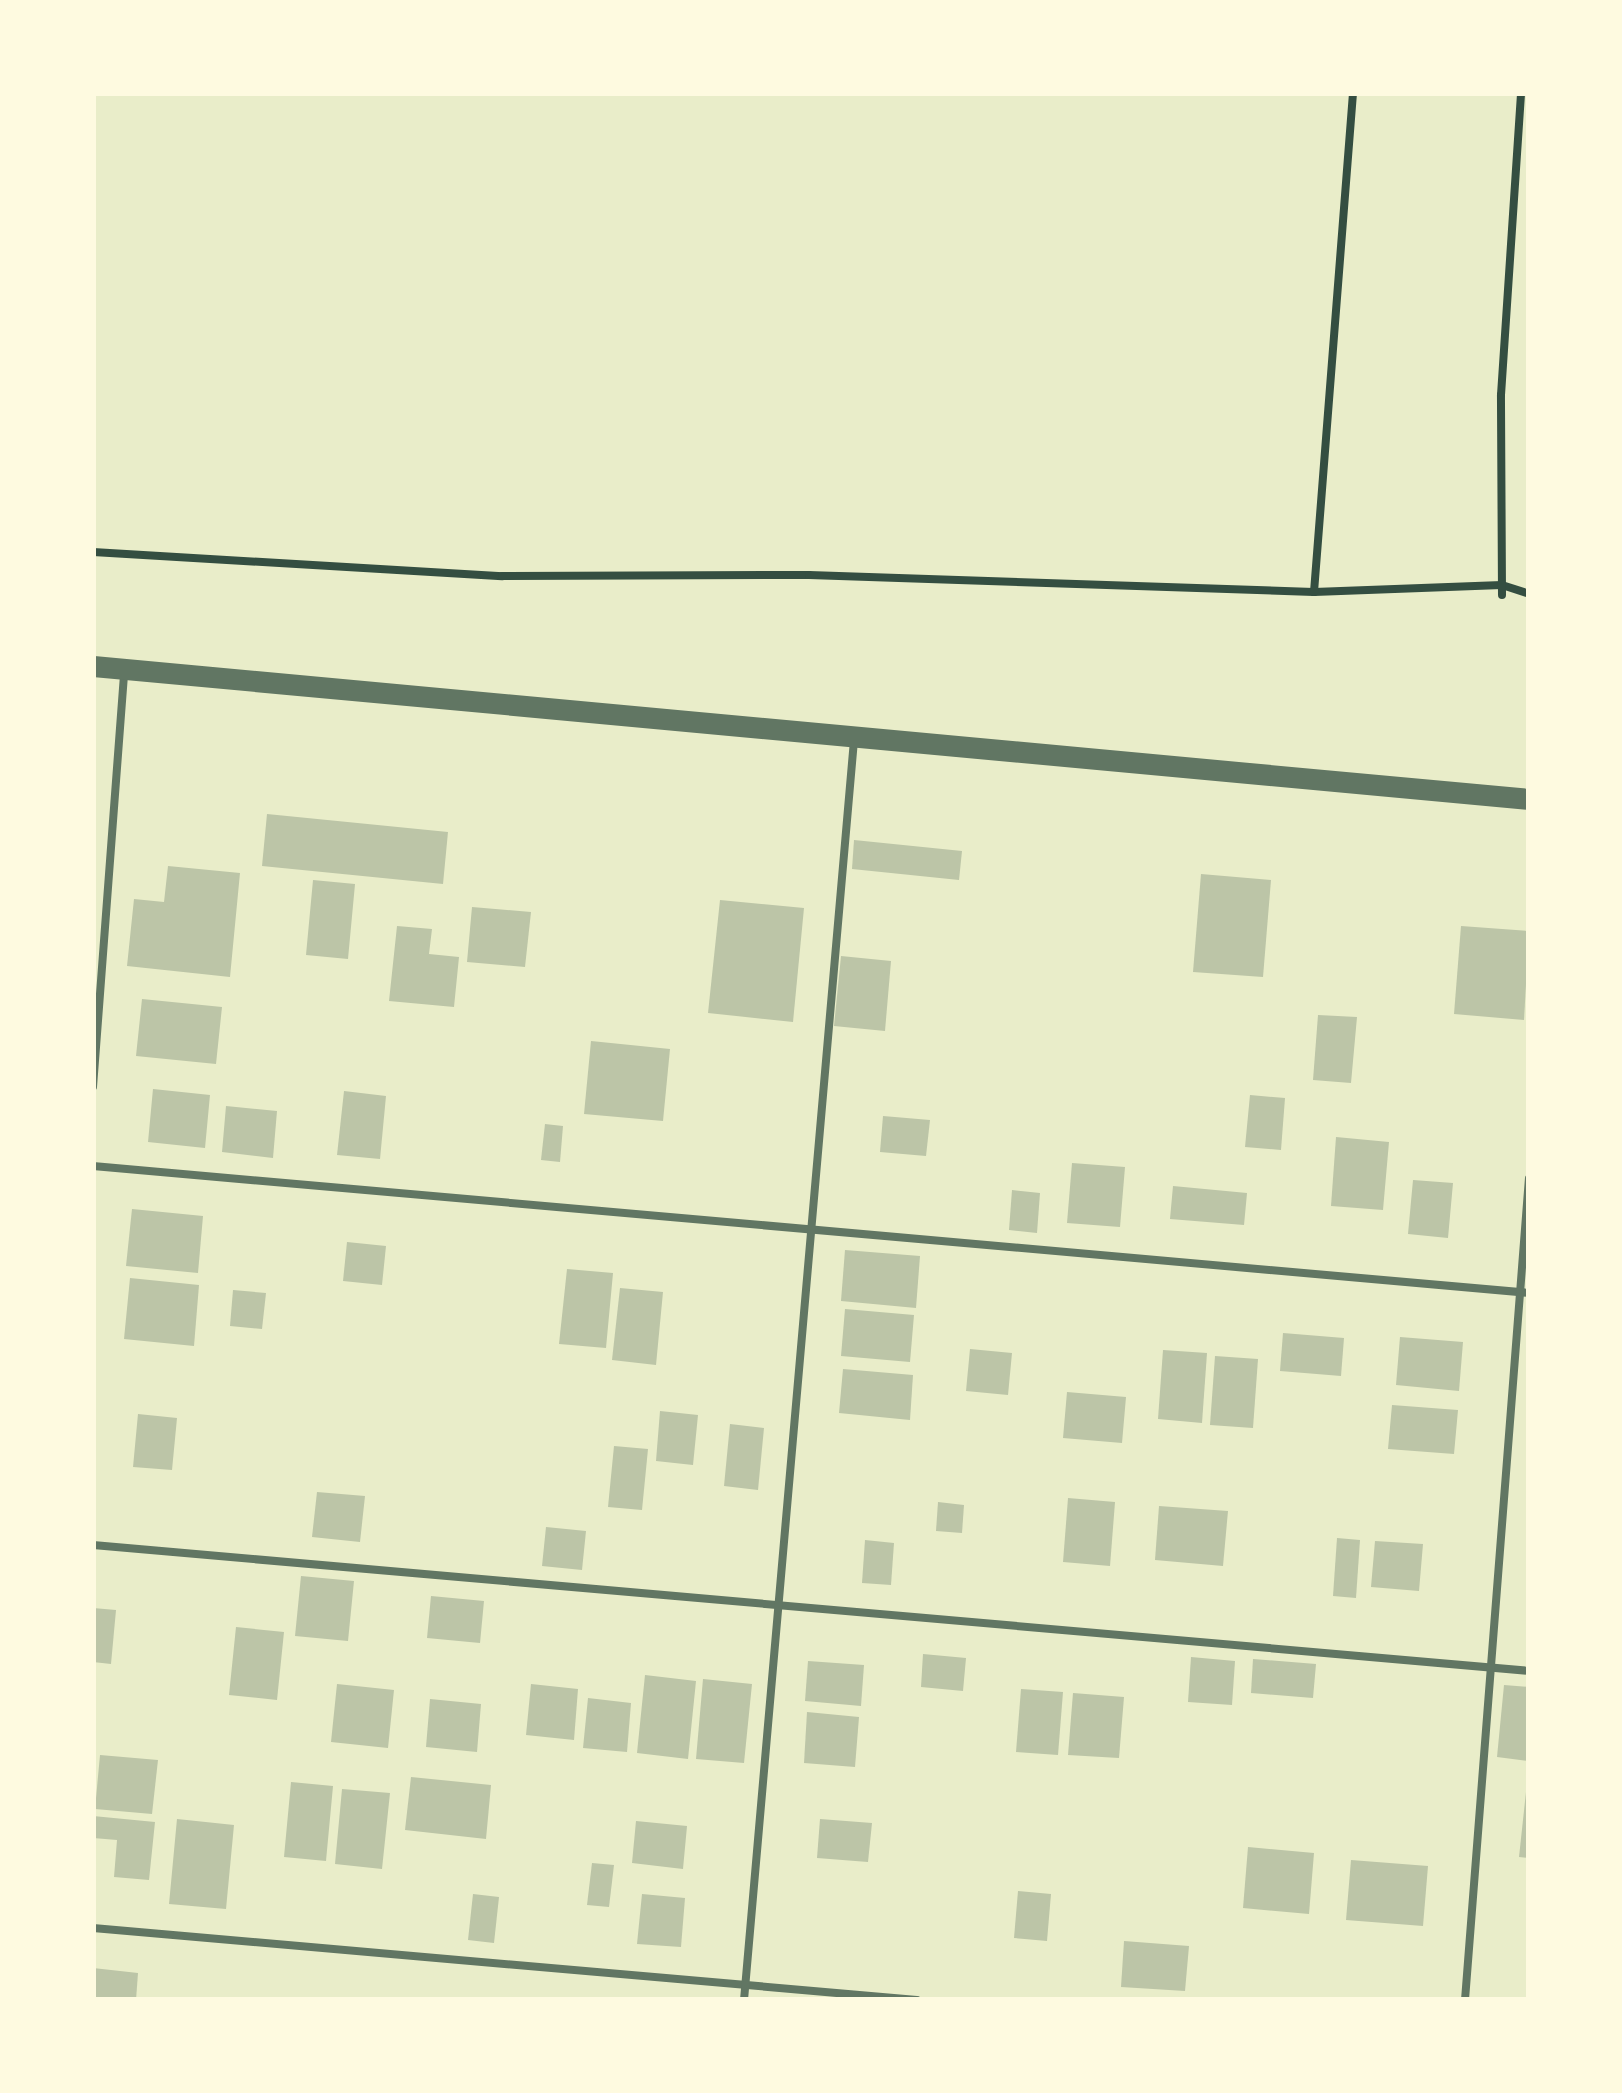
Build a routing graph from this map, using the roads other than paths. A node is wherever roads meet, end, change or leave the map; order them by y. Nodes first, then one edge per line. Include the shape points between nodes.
1 (93, 666) edge
2 (124, 669) junction
3 (854, 738) junction
4 (1529, 799) edge
5 (93, 1087) edge
6 (93, 1166) edge
7 (1529, 1178) edge
8 (806, 1229) junction
9 (1526, 1293) edge
10 (93, 1545) edge
11 (775, 1604) junction
12 (1496, 1668) junction
13 (1529, 1671) edge
14 (93, 1928) edge
15 (745, 1985) junction
16 (744, 2000) edge
17 (917, 2000) edge
18 (1466, 2000) edge

1 - 2 street
2 - 3 street
2 - 5 lane
3 - 4 street
3 - 8 lane
6 - 8 lane
7 - 9 lane
8 - 9 lane
8 - 11 lane
9 - 12 lane
10 - 11 lane
11 - 12 lane
11 - 15 lane
12 - 13 lane
12 - 18 lane
14 - 15 lane
15 - 16 lane
15 - 17 lane

